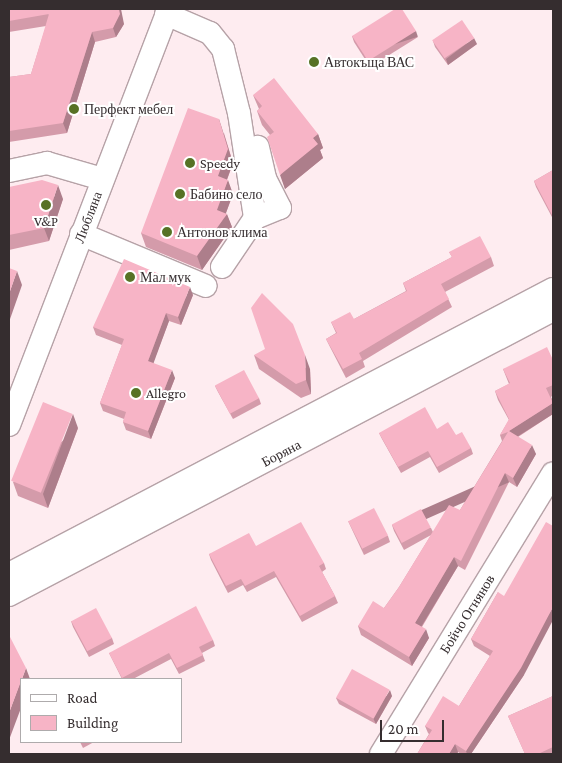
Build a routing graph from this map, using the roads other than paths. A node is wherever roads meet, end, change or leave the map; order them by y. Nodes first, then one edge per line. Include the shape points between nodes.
1 (168, 12) edge
2 (9, 171) edge
3 (102, 179) junction
4 (81, 234) junction
5 (222, 267) dead end
6 (206, 286) dead end
7 (553, 289) edge
8 (553, 310) edge
9 (15, 395) edge
10 (9, 425) edge
11 (553, 473) edge
12 (9, 574) edge
13 (9, 595) edge
14 (380, 754) edge

1 - 3 street, Любляна
1 - 5 street via 210,33 223,49 239,113 255,218
2 - 3 street via 46,163
3 - 4 street, Любляна
4 - 6 street
4 - 9 street, Любляна
7 - 12 street, Боряна
8 - 13 street, Боряна
9 - 10 street, Любляна
11 - 14 street, Бойчо Огнянов

